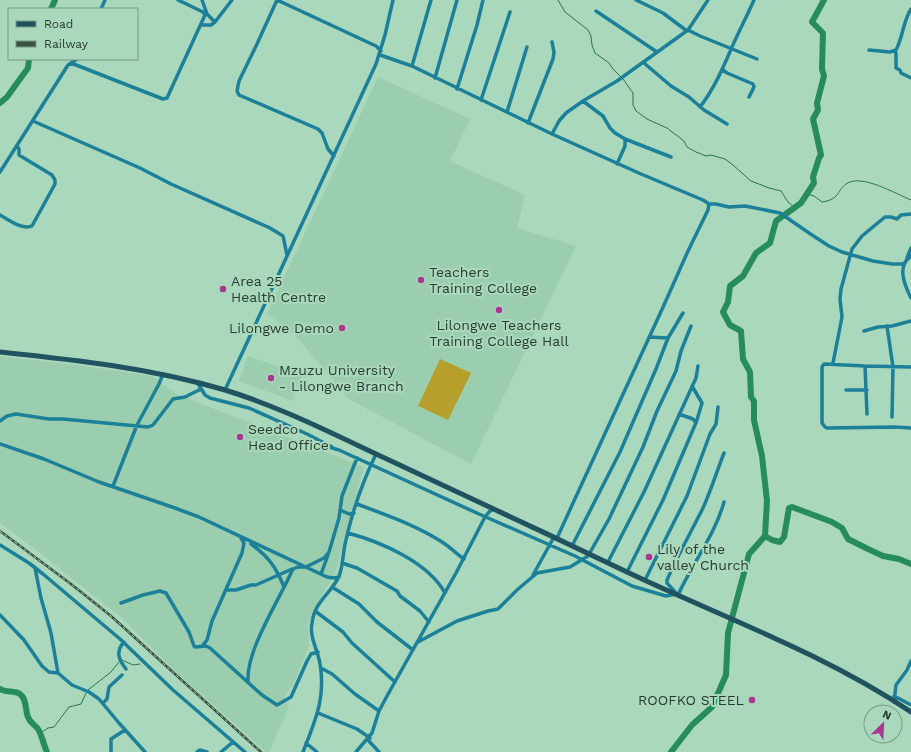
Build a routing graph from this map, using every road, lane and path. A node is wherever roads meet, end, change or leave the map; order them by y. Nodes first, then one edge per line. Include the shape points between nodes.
1 (178, 0) edge
2 (202, 0) edge
3 (232, 0) edge
4 (277, 0) edge
5 (393, 0) edge
6 (430, 0) edge
7 (457, 0) edge
8 (483, 0) edge
9 (636, 0) edge
10 (701, 0) edge
11 (754, 0) edge
12 (707, 1) edge
13 (911, 9) edge
14 (596, 11) dead end
15 (510, 12) dead end
16 (215, 22) junction
17 (201, 25) junction
18 (687, 31) junction
19 (552, 42) dead end
20 (527, 47) dead end
21 (731, 48) junction
22 (869, 50) dead end
23 (894, 51) junction
24 (657, 52) junction
25 (380, 53) junction
26 (757, 59) dead end
27 (75, 60) edge
28 (72, 62) junction
29 (644, 62) junction
30 (412, 66) junction
31 (722, 70) junction
32 (435, 78) junction
33 (911, 78) edge
34 (457, 89) junction
35 (749, 97) dead end
36 (481, 100) junction
37 (583, 101) junction
38 (700, 107) junction
39 (507, 112) junction
40 (33, 121) junction
41 (528, 123) junction
42 (727, 124) dead end
43 (552, 134) junction
44 (625, 138) junction
45 (17, 146) junction
46 (334, 156) junction
47 (671, 158) dead end
48 (617, 164) junction
49 (0, 172) edge
50 (709, 204) junction
51 (911, 214) edge
52 (0, 215) edge
53 (911, 248) edge
54 (851, 255) junction
55 (287, 256) junction
56 (911, 256) edge
57 (907, 259) junction
58 (903, 264) junction
59 (911, 298) edge
60 (683, 313) dead end
61 (911, 321) edge
62 (691, 326) dead end
63 (887, 326) junction
64 (864, 331) dead end
65 (650, 337) junction
66 (668, 338) junction
67 (0, 352) edge
68 (833, 363) junction
69 (698, 366) dead end
70 (865, 366) junction
71 (893, 367) junction
72 (911, 367) edge
73 (163, 374) junction
74 (197, 382) junction
75 (692, 386) junction
76 (202, 389) junction
77 (225, 390) junction
78 (846, 390) dead end
79 (867, 390) junction
80 (718, 407) dead end
81 (679, 414) junction
82 (867, 414) dead end
83 (892, 417) dead end
84 (0, 421) edge
85 (696, 423) junction
86 (137, 425) junction
87 (911, 428) edge
88 (0, 444) edge
89 (320, 448) dead end
90 (339, 450) junction
91 (724, 453) dead end
92 (376, 454) junction
93 (357, 458) junction
94 (371, 465) junction
95 (113, 486) junction
96 (724, 502) dead end
97 (357, 504) junction
98 (494, 509) junction
99 (340, 510) junction
100 (354, 512) junction
101 (485, 517) junction
102 (348, 533) junction
103 (242, 538) junction
104 (555, 538) junction
105 (0, 545) edge
106 (549, 545) junction
107 (572, 546) junction
108 (329, 552) junction
109 (590, 554) junction
110 (464, 559) junction
111 (582, 560) junction
112 (608, 562) junction
113 (342, 563) junction
114 (306, 567) junction
115 (35, 568) junction
116 (293, 569) junction
117 (627, 572) junction
118 (320, 574) junction
119 (279, 575) junction
120 (339, 576) junction
121 (533, 576) junction
122 (645, 580) junction
123 (284, 587) junction
124 (332, 587) junction
125 (226, 590) junction
126 (445, 593) junction
127 (678, 594) junction
128 (121, 603) dead end
129 (315, 611) junction
130 (0, 615) edge
131 (429, 622) junction
132 (124, 642) junction
133 (418, 642) junction
134 (201, 646) junction
135 (413, 650) junction
136 (318, 652) junction
137 (911, 661) edge
138 (321, 668) junction
139 (126, 669) dead end
140 (58, 673) junction
141 (122, 675) dead end
142 (248, 681) junction
143 (396, 682) junction
144 (894, 696) junction
145 (894, 702) junction
146 (103, 703) junction
147 (911, 705) edge
148 (379, 711) junction
149 (911, 712) edge
150 (318, 713) junction
151 (125, 730) junction
152 (369, 739) junction
153 (233, 742) junction
154 (306, 743) junction
155 (111, 752) edge
156 (145, 752) edge
157 (197, 752) edge
158 (207, 752) edge
159 (221, 752) edge
160 (245, 752) edge
161 (303, 752) edge
162 (318, 752) edge
163 (356, 752) edge
164 (379, 752) edge

1 - 17 street via 203,12 205,15
2 - 16 street via 207,14
3 - 16 street
4 - 25 street via 376,46
4 - 46 street via 239,81 238,94 318,128
5 - 25 street
6 - 30 street
7 - 32 street
8 - 34 street
9 - 18 street via 663,13
10 - 12 street
11 - 21 street
12 - 18 street
13 - 23 street
14 - 24 street
15 - 36 street
16 - 17 street via 211,25
17 - 28 street via 169,97 165,99
18 - 21 street
18 - 24 street
19 - 41 street via 553,59
20 - 39 street
21 - 26 street
21 - 31 street
22 - 23 street
23 - 33 street via 896,68
24 - 29 street
25 - 30 street
25 - 46 street
27 - 28 street
28 - 40 street via 68,64
29 - 37 street via 606,89
29 - 38 street
30 - 32 street
31 - 35 street via 753,84
31 - 38 street
32 - 34 street
34 - 36 street
36 - 39 street
37 - 43 street via 562,117
37 - 44 street via 602,116 612,131
38 - 42 street
39 - 41 street
40 - 45 street
40 - 55 street via 270,228 283,236
41 - 43 street
43 - 48 street
44 - 47 street
44 - 48 street via 625,146
45 - 49 street
45 - 52 street via 20,148 19,155 52,175 55,184 32,226 23,227
46 - 55 street
48 - 50 street
50 - 54 street via 745,206 780,213 829,246
50 - 65 street
51 - 54 street via 901,215 897,219 885,217 857,242
53 - 57 street
54 - 58 street via 873,261
54 - 68 street via 841,289 842,317
55 - 77 street
56 - 57 street
57 - 58 street
58 - 59 street via 903,278
60 - 66 street
61 - 63 street
62 - 109 street via 676,371 643,447
63 - 64 street
63 - 71 street
65 - 66 street
65 - 104 street
66 - 107 street via 620,452
67 - 73 main road via 112,365
68 - 70 street
68 - 87 street via 824,364 822,367 824,427
69 - 75 street
70 - 71 street
70 - 79 street
71 - 72 street
71 - 83 street
73 - 74 main road
73 - 86 street
74 - 76 street
74 - 77 main road
75 - 81 street
75 - 85 street via 702,403
76 - 86 street via 173,400 151,426
76 - 90 street via 210,398 249,408
77 - 92 main road via 274,408
78 - 79 street
79 - 82 street
80 - 122 street via 716,424 690,489
81 - 85 street
81 - 112 street via 644,492
84 - 86 street via 16,414
85 - 117 street via 664,498
86 - 95 street
88 - 95 street
89 - 90 street
90 - 93 street
91 - 127 street via 703,507 667,580
92 - 94 street
92 - 98 main road
93 - 94 street
93 - 99 street via 342,496
94 - 97 street
94 - 101 street
95 - 103 street via 199,517
96 - 127 street
97 - 100 street
97 - 110 street via 424,532
98 - 101 street
98 - 104 main road
99 - 100 street via 349,514
99 - 108 street
100 - 102 street
101 - 106 street
101 - 110 street
102 - 113 street
102 - 126 street via 412,560 440,584
103 - 114 street
103 - 119 street via 262,553 274,565
103 - 125 street via 242,553
104 - 106 street
104 - 107 main road
105 - 115 street
106 - 111 street
106 - 121 street
107 - 109 main road
108 - 114 street via 324,558
108 - 118 street
109 - 111 street
109 - 112 main road
110 - 126 street
111 - 121 street via 570,567
111 - 127 street via 632,586 666,596
112 - 117 main road
113 - 120 street
113 - 131 street via 357,568 397,591
114 - 116 street
114 - 118 street
115 - 132 street
115 - 140 street
116 - 119 street
116 - 123 street
117 - 122 main road
118 - 120 street via 330,578
119 - 123 street
119 - 125 street via 256,585
120 - 124 street
121 - 133 street via 498,609 457,621
122 - 127 main road
123 - 142 street via 255,647 248,666
124 - 129 street
124 - 135 street via 359,604 372,618
125 - 134 street via 212,621 207,640
126 - 131 street
127 - 145 main road via 810,655
128 - 134 street via 140,595 163,591 189,632 195,648
129 - 136 street via 311,624
129 - 143 street via 343,632
130 - 140 street via 24,640 42,666 49,672
131 - 133 street
132 - 139 street via 119,648 118,657
132 - 153 street via 173,690
133 - 135 street
134 - 142 street via 210,648
135 - 143 street
136 - 138 street
136 - 142 street via 311,654 291,697 277,706
137 - 144 street via 896,685
138 - 148 street
138 - 150 street via 323,685
140 - 146 street via 72,685 89,692
141 - 146 street via 109,687 107,699
143 - 148 street
144 - 145 street
144 - 147 street
145 - 149 main road
146 - 151 street
148 - 152 street
150 - 152 street via 357,728
150 - 154 street
151 - 155 street via 111,739
151 - 156 street
152 - 163 street
152 - 164 street
153 - 159 street
153 - 160 street
154 - 161 street
154 - 162 street
157 - 158 street

